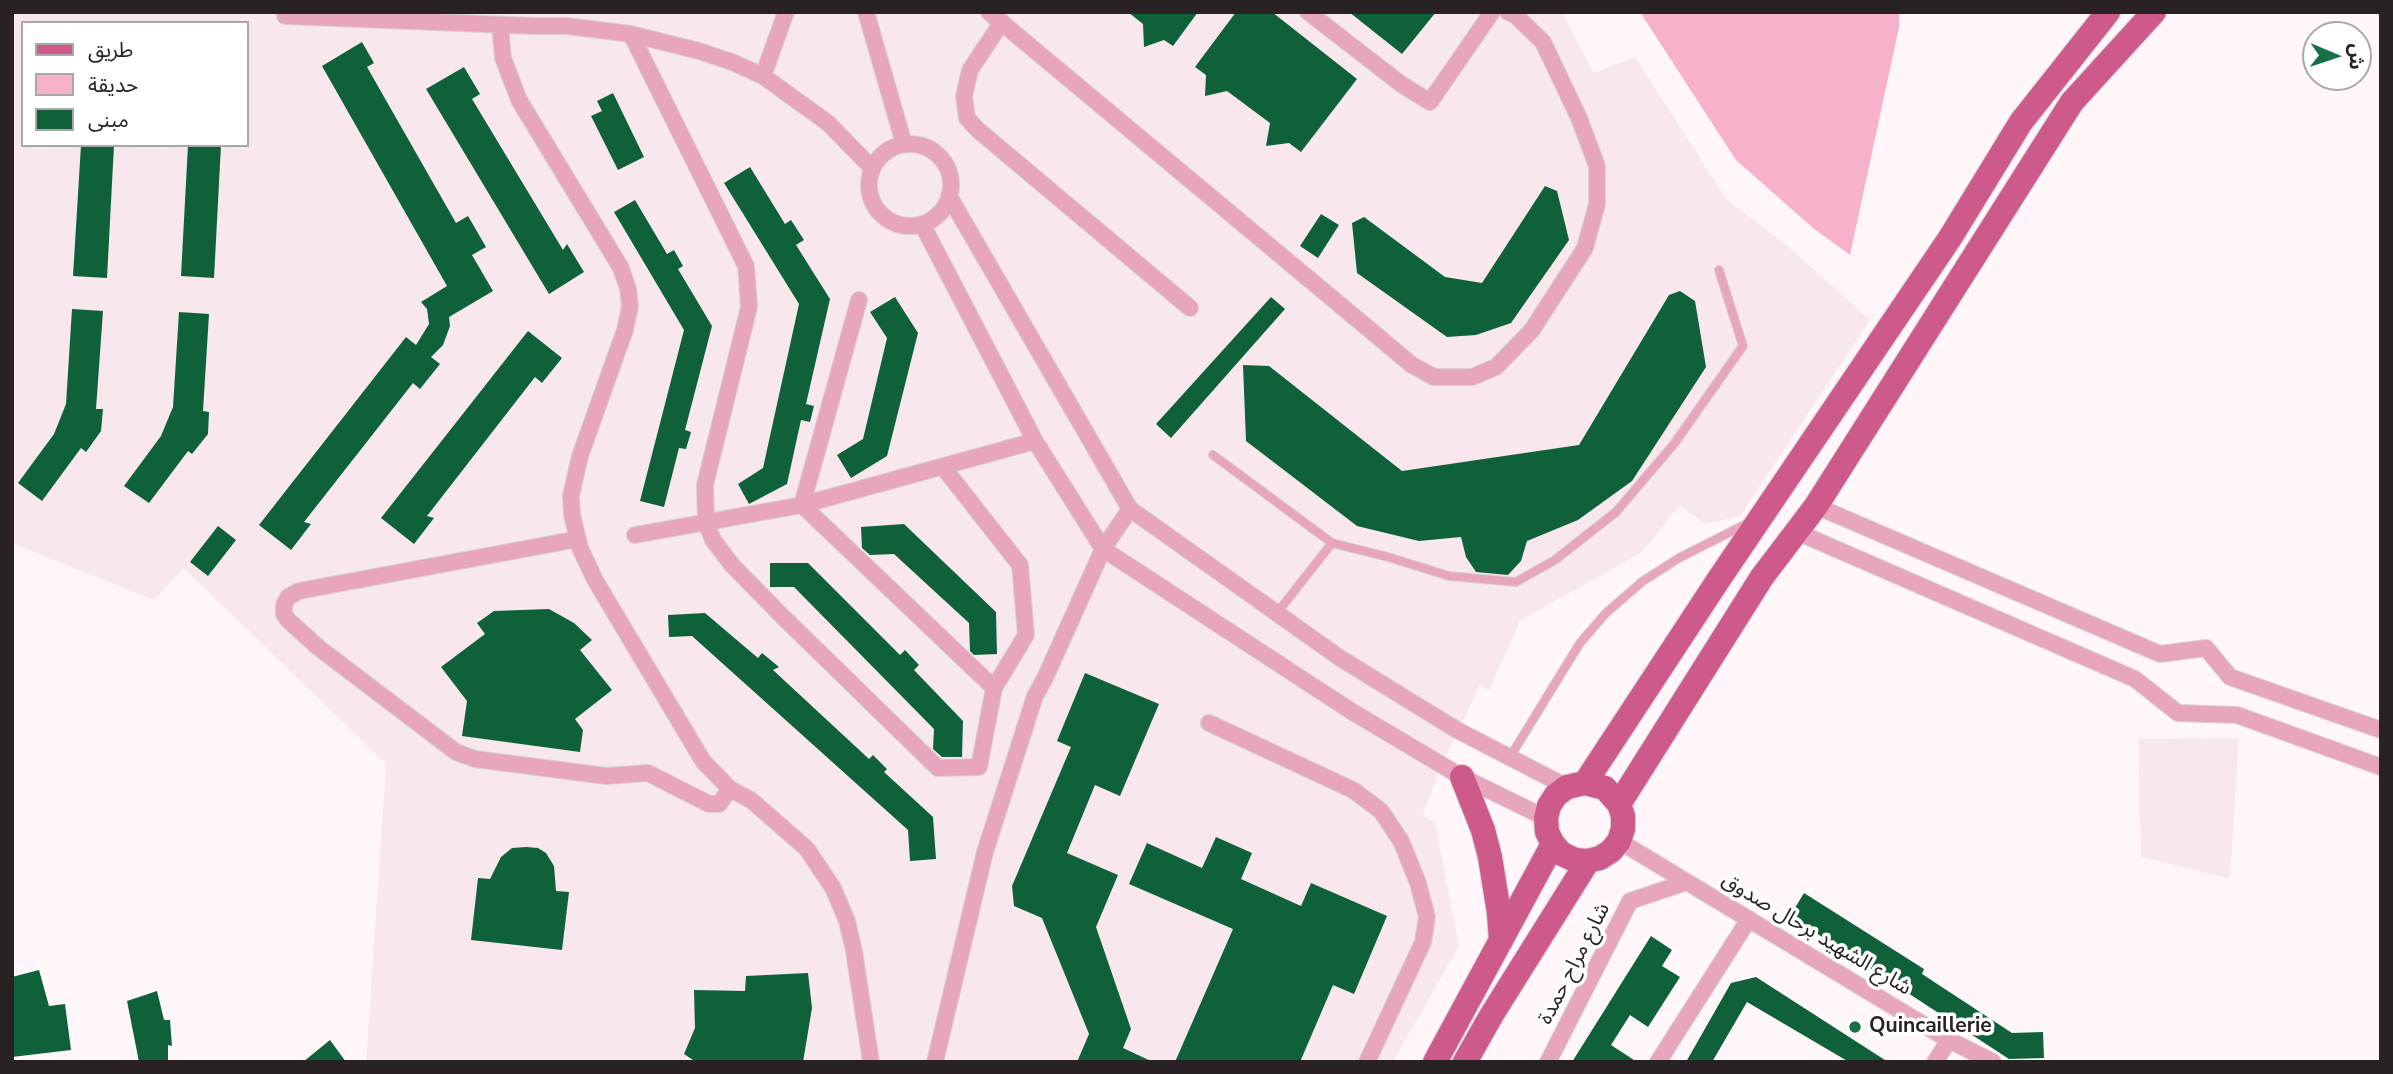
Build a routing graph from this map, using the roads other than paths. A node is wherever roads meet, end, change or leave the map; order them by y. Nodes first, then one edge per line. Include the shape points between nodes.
1 (786, 12) edge
2 (866, 12) edge
3 (1308, 12) edge
4 (1492, 12) edge
5 (1508, 12) edge
6 (2108, 12) edge
7 (2154, 12) edge
8 (285, 16) dead end
9 (996, 17) edge
10 (570, 19) edge
11 (500, 25) junction
12 (631, 34) junction
13 (763, 76) junction
14 (904, 144) junction
15 (873, 168) junction
16 (949, 196) junction
17 (922, 224) junction
18 (1719, 270) dead end
19 (859, 300) dead end
20 (1190, 308) dead end
21 (1035, 441) junction
22 (1213, 455) dead end
23 (943, 467) junction
24 (802, 505) junction
25 (1816, 506) junction
26 (1130, 509) junction
27 (1761, 517) junction
28 (706, 522) junction
29 (1797, 532) junction
30 (635, 535) dead end
31 (578, 539) junction
32 (1332, 543) junction
33 (1103, 549) junction
34 (1277, 613) junction
35 (994, 688) junction
36 (1209, 723) dead end
37 (2381, 730) edge
38 (1510, 758) junction
39 (2381, 768) edge
40 (1462, 777) junction
41 (1576, 785) junction
42 (730, 789) junction
43 (1619, 804) junction
44 (1546, 818) junction
45 (1619, 841) junction
46 (1553, 844) junction
47 (1588, 861) junction
48 (1687, 882) junction
49 (1749, 919) junction
50 (1501, 941) junction
51 (1949, 1040) junction
52 (871, 1062) edge
53 (935, 1062) edge
54 (1367, 1062) edge
55 (1435, 1062) edge
56 (1465, 1062) edge
57 (1548, 1062) edge
58 (1658, 1062) edge
59 (1934, 1062) edge
60 (1993, 1062) edge

1 - 13 street
2 - 14 street
3 - 4 street via 1430,102
5 - 9 street via 1543,42 1580,118 1597,166 1597,204 1585,248 1532,330 1496,367 1472,377 1434,377 1412,365
6 - 27 main road via 2021,122 1950,238
7 - 25 main road via 2072,102
8 - 11 street
9 - 20 street via 970,70 964,96 967,118
10 - 11 street
10 - 12 street
11 - 31 street via 503,58 519,100 621,268 628,289 625,330 580,456 571,496
12 - 13 street via 699,51
12 - 28 street via 746,266 749,307 705,485
13 - 15 street via 828,123
14 - 15 street via 880,156
14 - 16 street via 930,149 940,158 948,169
15 - 17 street via 869,181 875,207 895,224
16 - 17 street via 934,218
16 - 26 street
17 - 21 street
18 - 32 lane via 1743,346 1674,443 1616,512 1555,560 1516,582 1449,576
19 - 24 street
21 - 23 street
21 - 33 street
22 - 32 lane
23 - 24 street
23 - 35 street via 1020,565 1026,635
24 - 28 street
24 - 35 street
25 - 29 main road
25 - 37 street via 2160,654 2206,648 2230,677
26 - 33 street
26 - 34 street
27 - 38 lane via 1679,558 1606,613 1580,643
27 - 41 main road
28 - 30 street
28 - 35 street via 732,565 939,768 979,767
29 - 39 street via 2135,679 2178,713 2236,715
29 - 43 main road via 1762,577
31 - 42 street via 595,580 704,761
31 - 42 street via 299,592 288,597 284,614 319,648 456,752 475,759 606,776 648,773 709,804 719,804
32 - 34 lane
33 - 40 street via 1350,711
33 - 53 street via 1035,696 985,852
34 - 38 street via 1340,658
36 - 54 street via 1353,790 1381,811 1401,841 1427,917 1423,942
38 - 41 street
40 - 44 street
40 - 50 main road via 1490,857
41 - 43 main road via 1605,788
41 - 44 main road via 1556,795
42 - 52 street via 751,800 807,849 833,888 854,951
43 - 45 main road via 1623,829
44 - 46 main road
45 - 47 main road via 1611,851
45 - 48 street, شارع الشهيد برحال صدوق
46 - 47 main road via 1574,860
46 - 50 main road
47 - 56 main road
48 - 49 street, شارع الشهيد برحال صدوق
48 - 57 street, شارع مراح حمدة via 1630,901
49 - 51 street, شارع الشهيد برحال صدوق
49 - 58 street
50 - 55 main road
51 - 59 street
51 - 60 street, شارع الشهيد برحال صدوق

